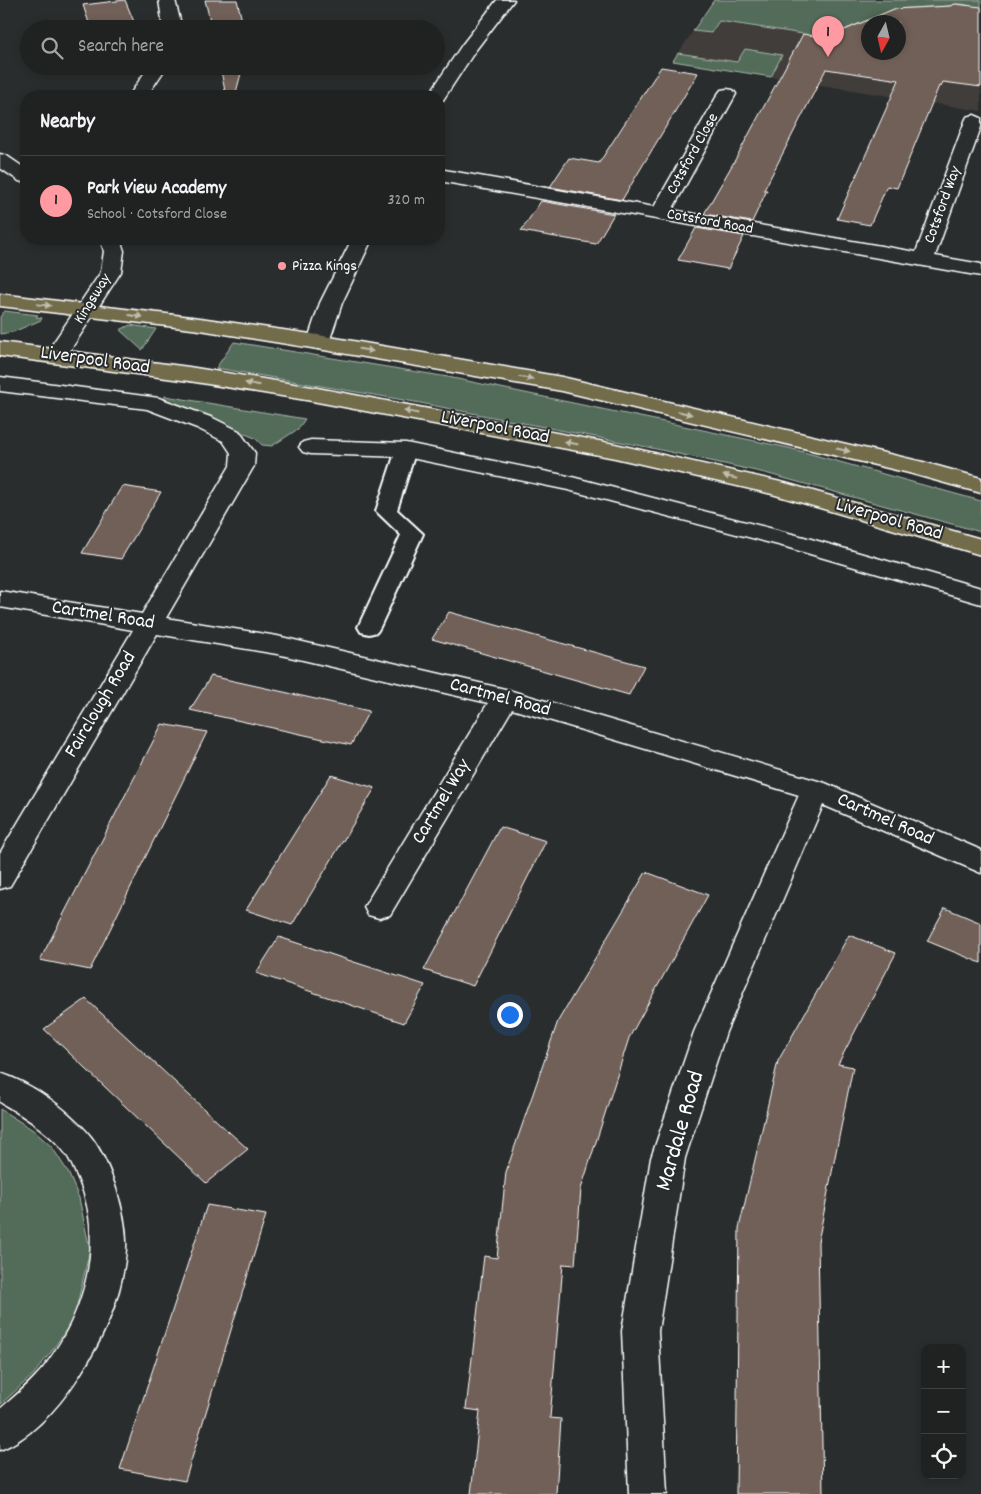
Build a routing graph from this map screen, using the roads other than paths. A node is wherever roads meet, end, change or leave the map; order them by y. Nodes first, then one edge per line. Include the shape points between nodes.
1 (167, 0) edge
2 (506, 0) edge
3 (171, 20) edge
4 (152, 75) edge
5 (142, 90) edge
6 (440, 90) edge
7 (727, 94) dead end
8 (974, 121) dead end
9 (0, 160) edge
10 (20, 172) edge
11 (445, 176) edge
12 (660, 214) junction
13 (112, 245) edge
14 (359, 245) edge
15 (923, 260) junction
16 (981, 270) edge
17 (0, 300) edge
18 (88, 309) junction
19 (318, 342) junction
20 (0, 349) edge
21 (56, 355) junction
22 (0, 384) edge
23 (311, 447) dead end
24 (406, 450) junction
25 (243, 453) joint
26 (981, 486) edge
27 (981, 547) edge
28 (981, 596) edge
29 (0, 599) edge
30 (151, 623) junction
31 (369, 627) dead end
32 (505, 698) junction
33 (815, 790) junction
34 (981, 862) edge
35 (0, 878) edge
36 (379, 907) dead end
37 (0, 1086) edge
38 (0, 1432) edge
39 (648, 1494) edge

1 - 3 street
2 - 6 street
4 - 5 street
7 - 12 street, Cotsford Close
8 - 15 street, Cotsford Way
9 - 10 street
11 - 12 street, Cotsford Road
12 - 15 street, Cotsford Road
13 - 18 street, Kingsway via 114,262 111,272
14 - 19 street via 331,303
15 - 16 street, Cotsford Road
17 -> 18 highway
18 -> 19 highway
18 - 21 street, Kingsway
19 -> 26 highway via 562,384 915,467
20 - 21 highway, Liverpool Road
27 -> 21 highway, Liverpool Road via 778,488 615,451 312,394
22 - 25 street, Liverpool Road via 151,403 230,436
23 - 24 street
24 - 28 street via 568,483 661,506
24 - 31 lane via 386,511 412,534
25 - 30 street, Fairclough Road via 242,466
29 - 30 street, Cartmel Road
30 - 32 street, Cartmel Road via 277,645
30 - 35 street, Fairclough Road via 74,748
32 - 33 street, Cartmel Road
32 - 36 street, Cartmel Way
33 - 34 street, Cartmel Road
33 - 39 street, Mardale Road via 710,1032 668,1158 640,1331
37 - 38 street via 41,1109 77,1143 99,1183 110,1230 105,1279 88,1329 57,1379

